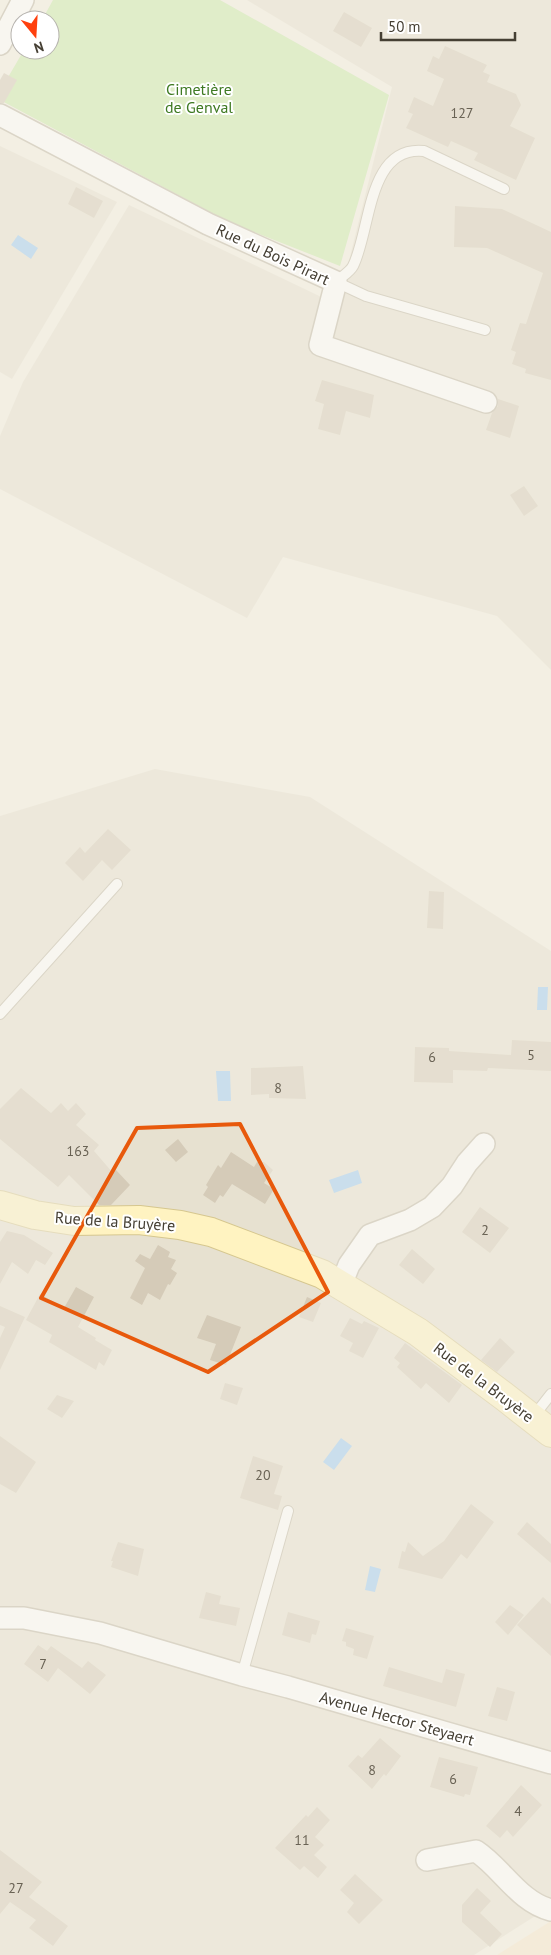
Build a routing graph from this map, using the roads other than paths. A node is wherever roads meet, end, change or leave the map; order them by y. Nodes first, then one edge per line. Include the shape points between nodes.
1 (23, 0) edge
2 (0, 44) edge
3 (0, 115) edge
4 (504, 189) dead end
5 (336, 282) junction
6 (484, 330) dead end
7 (486, 402) dead end
8 (117, 884) dead end
9 (0, 1014) edge
10 (484, 1144) dead end
11 (0, 1206) edge
12 (0, 1220) edge
13 (341, 1284) junction
14 (551, 1394) edge
15 (542, 1426) edge
16 (288, 1511) dead end
17 (0, 1618) edge
18 (242, 1676) junction
19 (551, 1763) edge
20 (427, 1860) dead end
21 (551, 1910) edge

1 - 2 street
3 - 5 street, Rue du Bois Pirart via 208,224
4 - 5 lane via 424,151 411,150 394,158 380,174 353,268
5 - 6 lane via 366,296
5 - 7 street, Rue du Bois Pirart via 320,345
8 - 9 lane
10 - 13 street via 432,1207 410,1220 370,1235 349,1265
11 - 13 main road, Rue de la Bruyère via 74,1221 139,1220 211,1232 258,1248
12 - 13 main road, Rue de la Bruyère via 37,1230 150,1235 184,1240 290,1267
13 - 15 main road, Rue de la Bruyère via 418,1332
14 - 15 lane
16 - 18 lane
17 - 18 street, Avenue Hector Steyaert via 24,1618 100,1633
18 - 19 street, Avenue Hector Steyaert
20 - 21 street via 476,1851 523,1895

